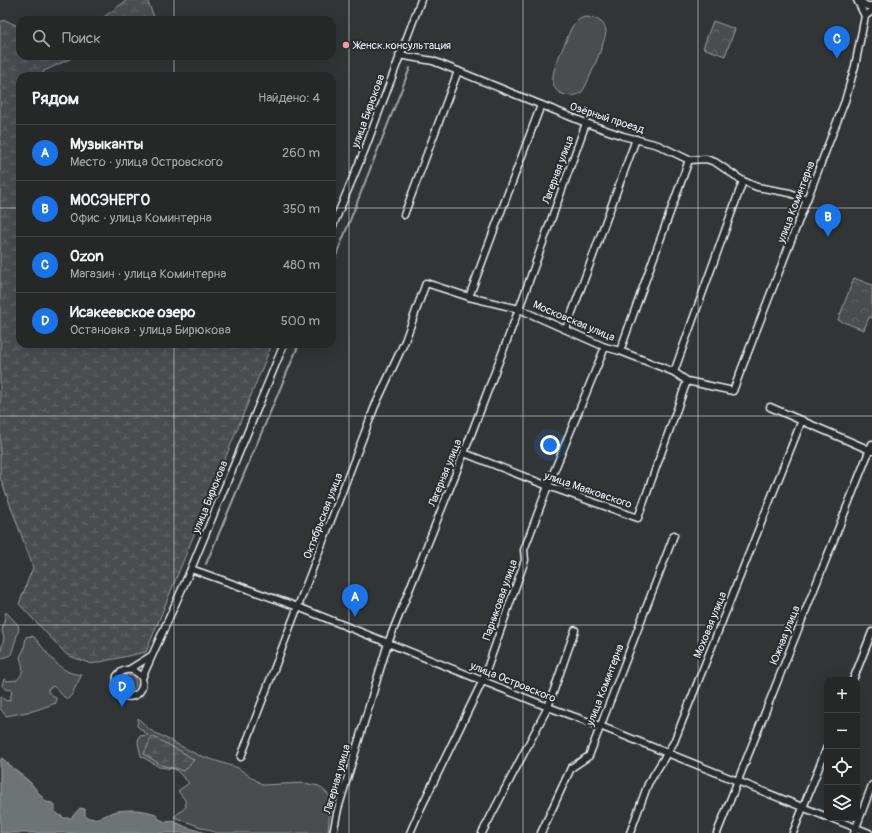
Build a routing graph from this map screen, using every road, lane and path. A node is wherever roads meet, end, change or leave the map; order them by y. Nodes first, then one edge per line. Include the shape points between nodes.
1 (421, 0) edge
2 (858, 0) edge
3 (872, 6) edge
4 (872, 11) edge
5 (865, 16) junction
6 (399, 55) junction
7 (458, 71) junction
8 (541, 105) junction
9 (586, 123) junction
10 (636, 139) junction
11 (689, 160) junction
12 (743, 181) junction
13 (807, 200) junction
14 (404, 215) dead end
15 (336, 218) edge
16 (426, 284) joint
17 (469, 296) junction
18 (519, 309) junction
19 (566, 329) junction
20 (605, 347) junction
21 (282, 348) edge
22 (620, 350) junction
23 (674, 372) junction
24 (687, 381) junction
25 (733, 391) joint
26 (770, 407) dead end
27 (802, 420) junction
28 (871, 448) edge
29 (464, 453) junction
30 (548, 486) junction
31 (674, 535) dead end
32 (191, 569) junction
33 (298, 607) junction
34 (575, 630) dead end
35 (872, 632) edge
36 (388, 643) junction
37 (152, 655) junction
38 (129, 669) junction
39 (854, 677) edge
40 (142, 678) junction
41 (483, 680) junction
42 (548, 706) junction
43 (600, 726) junction
44 (826, 749) edge
45 (666, 753) junction
46 (242, 757) dead end
47 (738, 781) junction
48 (872, 785) edge
49 (803, 808) junction
50 (824, 816) edge
51 (837, 821) edge
52 (855, 830) edge
53 (333, 833) edge
54 (410, 833) edge
55 (482, 833) edge
56 (541, 833) edge
57 (630, 833) edge
58 (717, 833) edge
59 (793, 833) edge
60 (869, 833) edge

1 - 6 street, улица Бирюкова
2 - 3 street
2 - 5 street
4 - 5 street
5 - 13 street, улица Коминтерна via 845,101
6 - 7 street, Озёрный проезд via 433,61
6 - 15 street, улица Бирюкова
7 - 8 street, Озёрный проезд
7 - 14 street
8 - 9 street, Озёрный проезд
8 - 17 street
9 - 10 street, Озёрный проезд
9 - 18 street, Лагерная улица
10 - 11 street, Озёрный проезд via 658,145
10 - 19 street
11 - 12 street, Озёрный проезд via 706,159 715,162
11 - 22 street
12 - 13 street, Озёрный проезд via 756,187 790,193
12 - 23 street
13 - 25 street, улица Коминтерна
16 - 17 street, Московская улица
16 - 33 street, Октябрьская улица via 405,341 375,406
17 - 18 street, Московская улица
18 - 19 street, Московская улица
18 - 29 street, Лагерная улица
19 - 20 street, Московская улица
20 - 22 street, Московская улица
20 - 30 street, Парниковая улица
21 - 32 street, улица Бирюкова
22 - 23 street, Московская улица
23 - 24 street, Московская улица
24 - 25 street, Московская улица
24 - 30 street, улица Маяковского via 638,518
26 - 27 street
27 - 28 street
27 - 45 street, Моховая улица via 674,742
28 - 47 street, Южная улица
29 - 30 street, улица Маяковского
29 - 36 street, Лагерная улица
30 - 41 street, Парниковая улица via 524,550 524,560
31 - 43 street, улица Коминтерна
32 - 33 street, улица Островского
32 - 37 street, улица Бирюкова
33 - 36 street, улица Островского
33 - 46 street, Октябрьская улица
34 - 42 street
35 - 39 street
36 - 41 street, улица Островского
36 - 53 street, Лагерная улица
37 - 38 street, улица Бирюкова
37 - 40 street, улица Бирюкова
38 - 40 street
38 - 40 street, улица Бирюкова via 120,673 116,679 116,687 121,695 132,697 139,693
41 - 42 street, улица Островского
41 - 54 street, Парниковая улица
42 - 43 street, улица Островского
42 - 55 street
43 - 45 street, улица Островского
43 - 56 street, улица Коминтерна via 589,756 571,768
44 - 49 street
45 - 47 street, улица Островского
45 - 57 street, Моховая улица via 648,784
47 - 49 street, улица Островского
47 - 58 street, Южная улица
48 - 52 street
49 - 50 street, улица Островского
49 - 59 street
51 - 52 street
52 - 60 street

